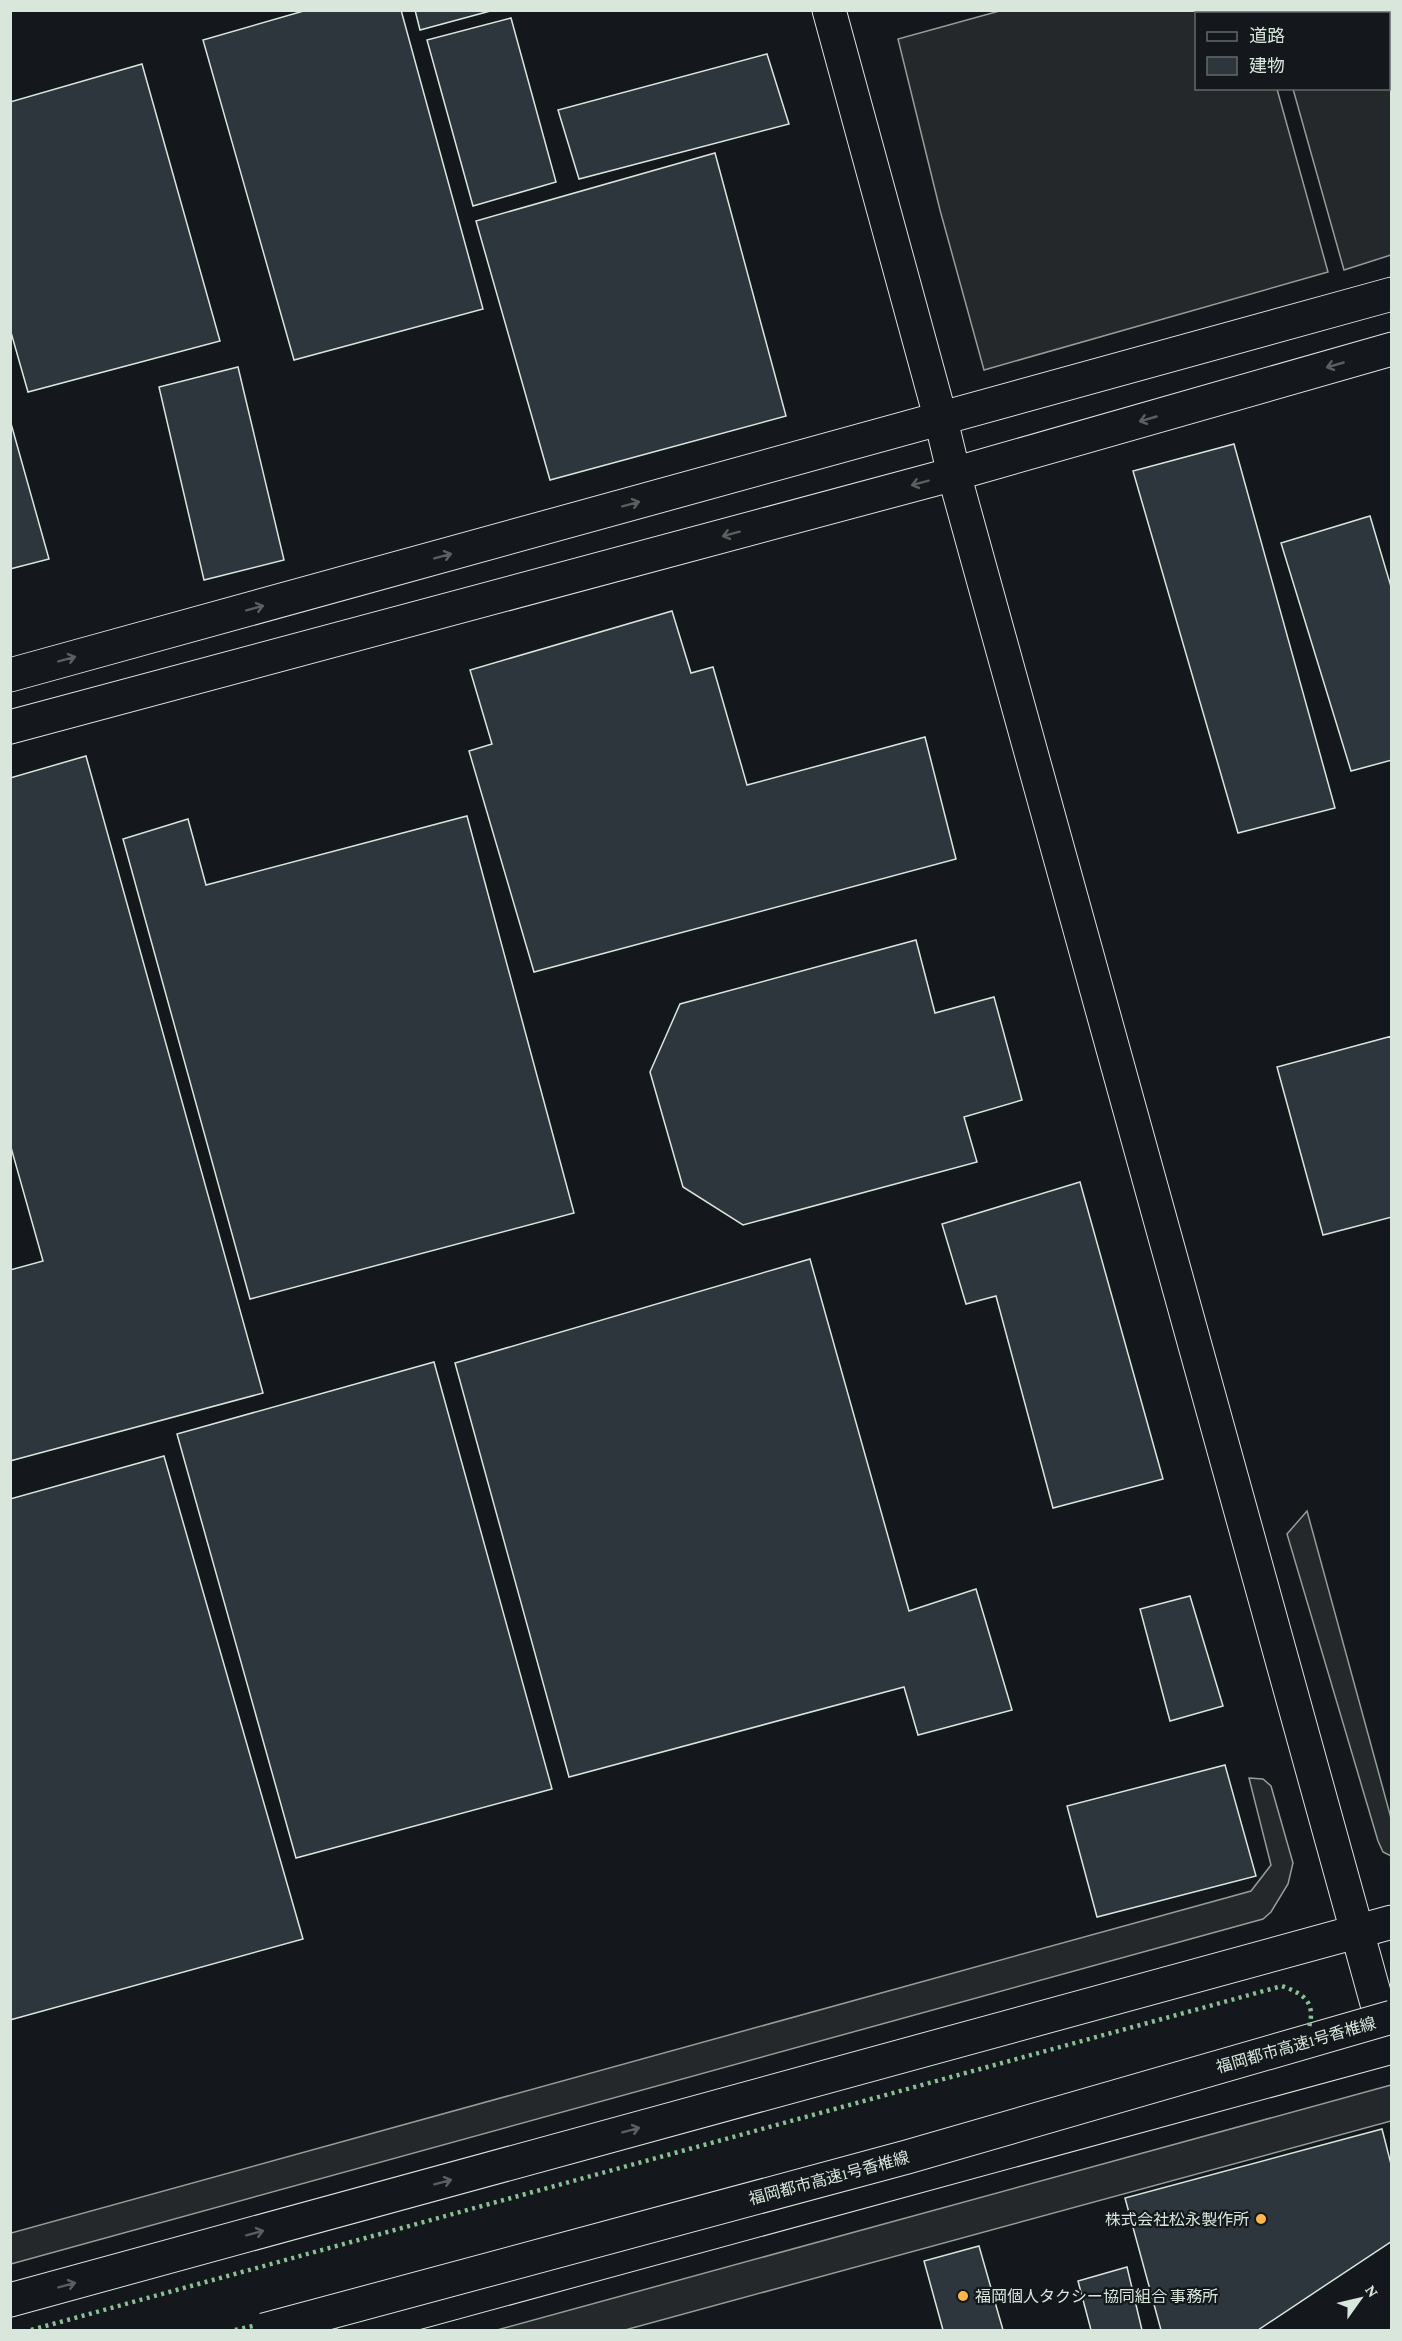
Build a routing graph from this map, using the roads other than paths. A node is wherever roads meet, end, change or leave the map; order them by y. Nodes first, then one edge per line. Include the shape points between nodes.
1 (829, 10) edge
2 (1392, 294) edge
3 (1392, 349) edge
4 (941, 420) junction
5 (954, 474) junction
6 (10, 675) edge
7 (10, 727) edge
8 (1392, 1922) edge
9 (1358, 1931) junction
10 (1391, 2038) edge
11 (10, 2300) edge
12 (264, 2331) edge
13 (320, 2331) edge
14 (354, 2331) edge

1 - 4 main road
2 - 4 main road
3 -> 5 main road
4 - 5 main road
6 -> 4 main road
5 -> 7 main road
5 - 9 main road
8 - 9 main road
9 - 10 main road
11 -> 9 main road
10 - 12 main road, 福岡都市高速1号香椎線, bridge via 907,2157
10 - 13 main road, 福岡都市高速1号香椎線
10 - 14 main road

